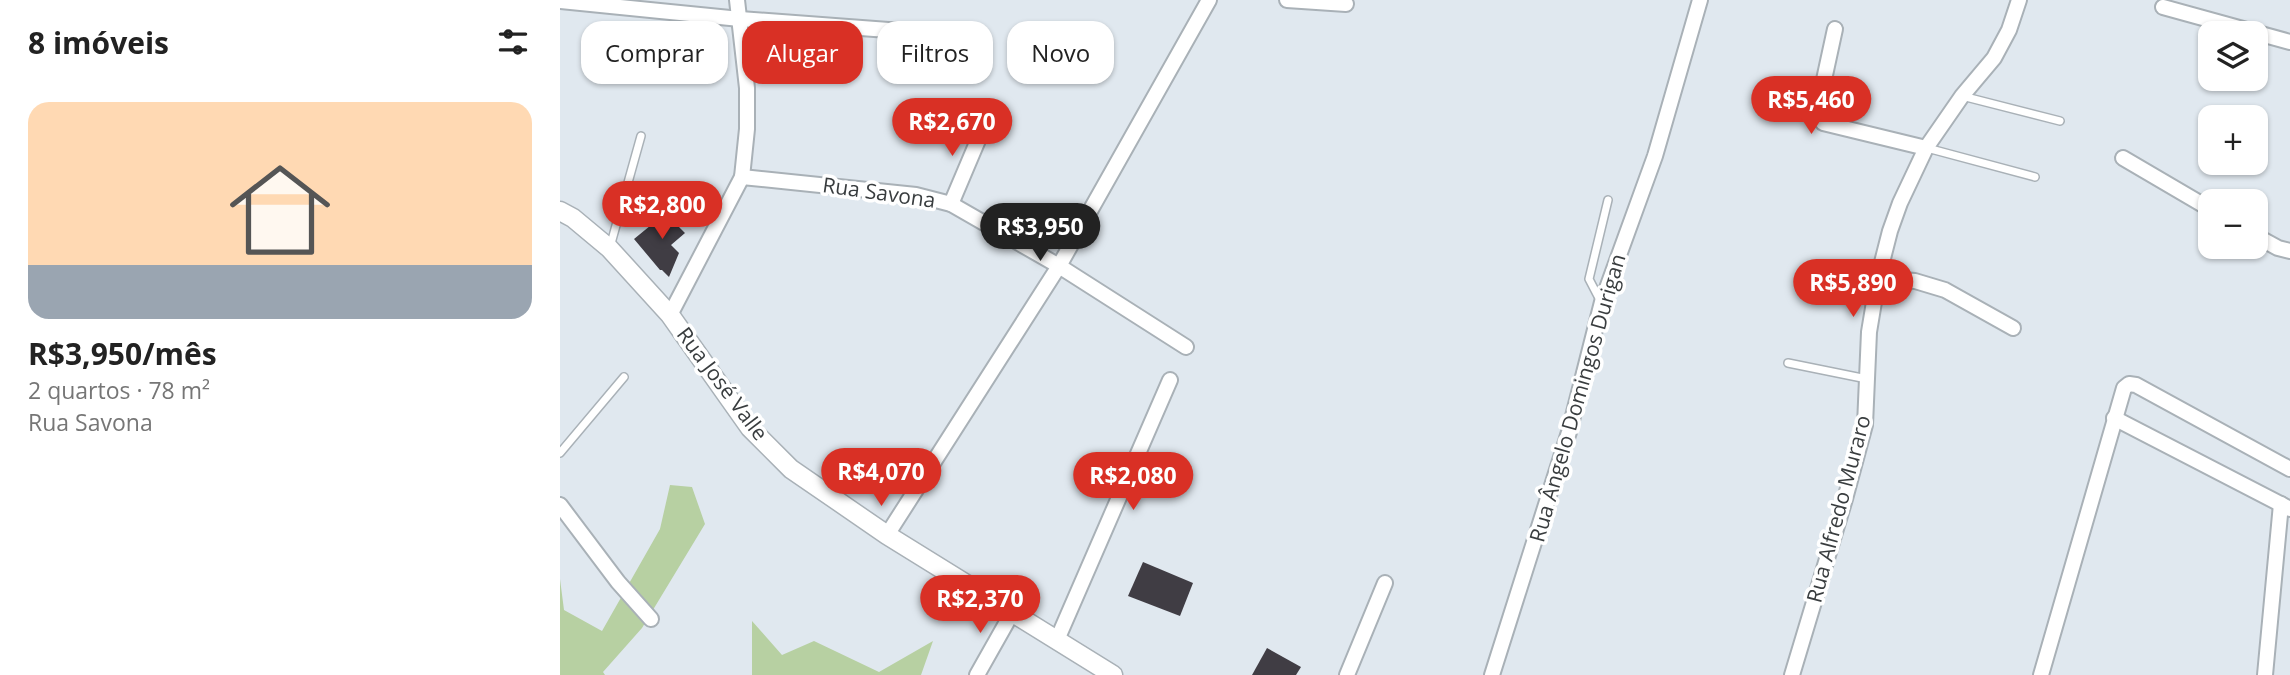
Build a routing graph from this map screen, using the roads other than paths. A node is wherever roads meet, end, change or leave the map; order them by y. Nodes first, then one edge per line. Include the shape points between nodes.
1 (737, 0) edge
2 (1209, 0) edge
3 (1287, 0) edge
4 (1700, 0) edge
5 (2019, 0) edge
6 (560, 1) edge
7 (1346, 4) dead end
8 (2163, 7) dead end
9 (740, 19) junction
10 (877, 29) edge
11 (1835, 29) dead end
12 (2290, 42) edge
13 (1962, 96) junction
14 (2060, 121) dead end
15 (984, 126) dead end
16 (641, 136) dead end
17 (1926, 148) junction
18 (2123, 158) dead end
19 (742, 177) junction
20 (2035, 177) dead end
21 (1608, 200) dead end
22 (2198, 202) edge
23 (951, 204) junction
24 (560, 211) edge
25 (2268, 243) edge
26 (609, 248) junction
27 (2290, 251) edge
28 (1059, 266) junction
29 (1878, 278) junction
30 (1602, 302) junction
31 (670, 315) junction
32 (2013, 328) dead end
33 (1186, 346) dead end
34 (1788, 363) dead end
35 (624, 377) dead end
36 (1170, 380) dead end
37 (1868, 380) junction
38 (2114, 418) junction
39 (560, 453) edge
40 (2290, 469) edge
41 (560, 505) edge
42 (2286, 506) edge
43 (887, 535) junction
44 (1385, 583) dead end
45 (1012, 613) junction
46 (651, 619) dead end
47 (1058, 640) junction
48 (977, 675) edge
49 (1113, 675) edge
50 (1346, 675) edge
51 (1492, 675) edge
52 (1791, 675) edge
53 (2041, 675) edge
54 (2265, 675) edge

1 - 9 street
2 - 28 street
3 - 7 street
4 - 30 street, Rua Ângelo Domingos Durigan via 1655,156
5 - 13 street, Rua Alfredo Muraro via 1994,58
6 - 9 street
8 - 12 street
9 - 10 street
9 - 19 street via 747,88
11 - 17 street via 1817,112 1823,123
13 - 14 lane
13 - 17 street, Rua Alfredo Muraro
15 - 23 street
16 - 26 lane
17 - 20 lane
17 - 29 street, Rua Alfredo Muraro via 1900,204
18 - 22 street
19 - 23 street, Rua Savona via 916,195
19 - 31 street
21 - 30 lane via 1589,279
23 - 28 street, Rua Savona
24 - 26 street, Rua José Valle
25 - 27 street
26 - 31 street, Rua José Valle
28 - 33 street, Rua Savona
28 - 43 street
29 - 32 street via 1915,281 1945,290
29 - 37 street, Rua Alfredo Muraro via 1869,332
30 - 51 street, Rua Ângelo Domingos Durigan via 1565,444
31 - 43 street, Rua José Valle via 750,428 791,469
34 - 37 lane
35 - 39 lane
36 - 47 street
37 - 52 street, Rua Alfredo Muraro via 1862,437
38 - 40 street via 2124,388 2136,385
38 - 42 street
38 - 53 street
41 - 46 street
42 - 54 street
43 - 45 street, Rua José Valle
44 - 50 street
45 - 47 street, Rua José Valle
45 - 48 street
47 - 49 street, Rua José Valle

